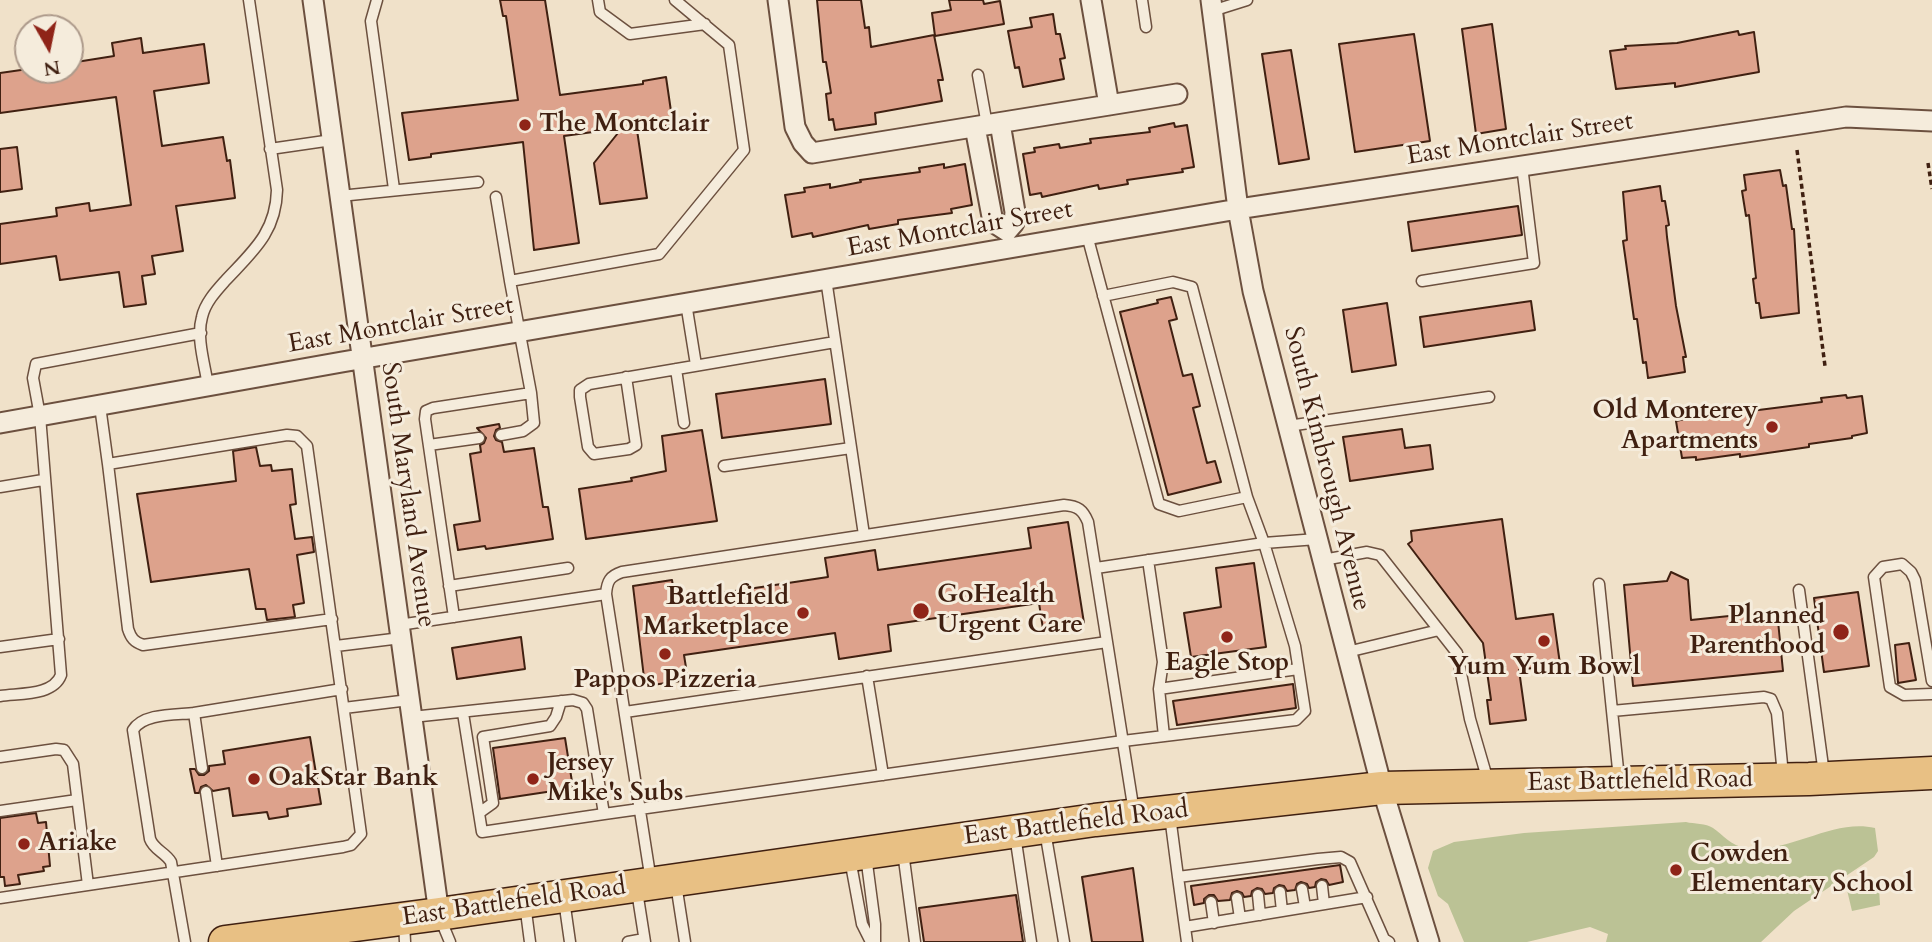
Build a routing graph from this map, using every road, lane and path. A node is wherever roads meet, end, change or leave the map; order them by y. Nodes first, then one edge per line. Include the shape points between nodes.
1 (249, 0) edge
2 (313, 0) edge
3 (377, 0) edge
4 (598, 0) edge
5 (675, 0) edge
6 (778, 0) edge
7 (1091, 0) edge
8 (1142, 0) edge
9 (1247, 0) edge
10 (1211, 5) edge
11 (705, 24) junction
12 (1146, 27) dead end
13 (978, 75) dead end
14 (1177, 94) dead end
15 (1109, 105) junction
16 (1932, 121) edge
17 (987, 125) junction
18 (332, 140) junction
19 (271, 149) junction
20 (1797, 150) dead end
21 (1928, 163) dead end
22 (1522, 166) junction
23 (478, 182) dead end
24 (394, 189) junction
25 (1932, 189) edge
26 (340, 195) junction
27 (496, 197) dead end
28 (1238, 209) junction
29 (1087, 234) junction
30 (1010, 239) junction
31 (825, 279) junction
32 (510, 281) junction
33 (1422, 281) dead end
34 (1104, 296) junction
35 (686, 303) junction
36 (519, 332) junction
37 (201, 333) junction
38 (835, 342) junction
39 (362, 359) junction
40 (696, 365) junction
41 (1825, 366) dead end
42 (676, 369) junction
43 (626, 377) junction
44 (208, 386) junction
45 (531, 393) junction
46 (1489, 397) dead end
47 (100, 406) junction
48 (40, 416) junction
49 (0, 423) edge
50 (684, 423) dead end
51 (1288, 426) junction
52 (501, 435) dead end
53 (479, 438) dead end
54 (429, 445) junction
55 (851, 447) junction
56 (108, 464) junction
57 (724, 466) dead end
58 (43, 480) junction
59 (0, 487) edge
60 (1247, 498) junction
61 (864, 535) junction
62 (1317, 538) junction
63 (1264, 543) junction
64 (1149, 560) junction
65 (1323, 560) junction
66 (568, 568) dead end
67 (1096, 568) junction
68 (1600, 584) dead end
69 (449, 586) junction
70 (1799, 590) dead end
71 (607, 594) junction
72 (454, 617) junction
73 (332, 619) junction
74 (1439, 630) junction
75 (400, 631) junction
76 (59, 639) junction
77 (1107, 642) junction
78 (0, 646) edge
79 (336, 646) junction
80 (1347, 652) junction
81 (1298, 669) junction
82 (867, 677) junction
83 (1932, 681) edge
84 (342, 689) junction
85 (1159, 689) junction
86 (1932, 694) edge
87 (0, 696) edge
88 (561, 701) junction
89 (344, 708) junction
90 (410, 708) junction
91 (1612, 710) junction
92 (625, 712) junction
93 (194, 713) junction
94 (463, 713) junction
95 (1164, 736) junction
96 (1123, 741) junction
97 (0, 757) edge
98 (202, 768) dead end
99 (1932, 773) edge
100 (883, 775) junction
101 (1825, 778) junction
102 (1783, 779) junction
103 (1620, 783) junction
104 (1489, 785) junction
105 (1382, 788) junction
106 (206, 792) dead end
107 (77, 800) junction
108 (640, 810) junction
109 (0, 811) edge
110 (1170, 811) junction
111 (479, 813) junction
112 (604, 814) junction
113 (1135, 816) junction
114 (1029, 830) junction
115 (902, 848) junction
116 (857, 854) junction
117 (217, 866) junction
118 (173, 872) junction
119 (1178, 877) junction
120 (654, 883) junction
121 (88, 885) junction
122 (1322, 886) dead end
123 (1302, 889) dead end
124 (1280, 892) dead end
125 (1258, 895) dead end
126 (563, 896) junction
127 (1367, 897) junction
128 (0, 898) edge
129 (1237, 898) dead end
130 (525, 902) junction
131 (1211, 902) dead end
132 (1324, 904) junction
133 (1305, 907) junction
134 (1283, 911) junction
135 (1260, 915) junction
136 (1240, 918) junction
137 (1214, 923) junction
138 (444, 928) edge
139 (1185, 928) junction
140 (404, 930) edge
141 (645, 941) edge
142 (185, 942) edge
143 (225, 942) edge
144 (530, 942) edge
145 (570, 942) edge
146 (628, 942) edge
147 (685, 942) edge
148 (873, 942) edge
149 (915, 942) edge
150 (1031, 942) edge
151 (1064, 942) edge
152 (1187, 942) edge
153 (1389, 942) edge
154 (1429, 942) edge

1 - 19 lane
2 - 18 street, South Maryland Avenue
3 - 24 lane via 371,21
4 - 11 lane via 600,12 630,34
5 - 11 lane
6 - 17 street via 795,127 812,153
7 - 15 street
8 - 12 lane
9 - 10 lane
10 - 28 street, South Kimbrough Avenue
11 - 32 lane via 729,45 744,150 659,254
13 - 17 lane
14 - 15 street
15 - 17 street
16 - 22 street, East Montclair Street via 1846,117
17 - 30 street via 1015,212
18 - 19 lane
18 - 26 street, South Maryland Avenue
19 - 37 lane via 277,190 270,225 261,242 209,301
20 - 41 path
21 - 25 path
22 - 28 street, East Montclair Street
22 - 33 lane via 1534,263
23 - 24 lane
24 - 26 lane
26 - 39 street, South Maryland Avenue
27 - 32 lane
28 - 29 street, East Montclair Street
28 - 51 street, South Kimbrough Avenue via 1253,291
29 - 30 street, East Montclair Street
29 - 34 lane
30 - 31 street, East Montclair Street
31 - 35 street, East Montclair Street
31 - 38 lane
32 - 36 lane
34 - 60 lane via 1159,504 1178,511
34 - 60 lane via 1173,282 1192,287
35 - 36 street, East Montclair Street
35 - 40 lane
36 - 39 street, East Montclair Street
36 - 45 lane
37 - 44 lane
37 - 48 lane via 36,364 33,378
38 - 40 lane
38 - 55 lane
39 - 44 street, East Montclair Street
39 - 75 street, South Maryland Avenue
40 - 42 lane
42 - 43 lane
42 - 50 lane
43 - 43 lane via 580,390 588,447 594,454 636,445
44 - 47 street, East Montclair Street
45 - 52 lane via 534,423 523,431
45 - 54 lane via 426,411
46 - 51 lane
47 - 48 street, East Montclair Street
47 - 56 lane
48 - 49 street, East Montclair Street
48 - 58 lane
51 - 62 street, South Kimbrough Avenue
53 - 54 lane
54 - 69 lane
55 - 57 lane
55 - 61 lane
56 - 73 lane via 287,435 303,440 309,454
56 - 73 lane via 128,629 136,643
58 - 59 lane
58 - 76 lane
60 - 63 lane
61 - 67 lane via 1075,506 1088,522
61 - 71 lane via 622,572 612,575
62 - 63 lane
62 - 65 street, South Kimbrough Avenue
63 - 64 lane
63 - 81 lane
64 - 67 lane
64 - 85 lane via 1163,662
65 - 74 lane via 1367,552 1380,555
65 - 80 street, South Kimbrough Avenue
66 - 69 lane
67 - 77 lane
68 - 91 lane
69 - 72 lane
70 - 101 lane
71 - 72 lane
71 - 92 lane
72 - 75 lane
73 - 79 lane
74 - 80 lane
74 - 104 lane via 1457,653
75 - 79 lane
75 - 90 street, South Maryland Avenue
76 - 78 lane
76 - 87 lane via 61,675 54,687
77 - 82 lane
77 - 96 lane
79 - 84 lane
80 - 105 street, South Kimbrough Avenue
81 - 85 lane
81 - 95 lane via 1305,711 1296,720
82 - 92 lane
82 - 100 lane
83 - 86 lane via 1915,580 1902,565 1883,567 1874,577 1890,687 1904,695
84 - 89 lane
84 - 93 lane
85 - 95 lane
88 - 94 lane
88 - 111 lane via 550,726 483,737 493,803
88 - 112 lane via 583,703 587,709
89 - 90 lane
89 - 117 lane via 361,827 357,840 343,847
90 - 94 lane
90 - 138 street, South Maryland Avenue
91 - 102 lane via 1771,699 1776,706
91 - 103 lane
92 - 108 lane
93 - 98 lane
93 - 118 lane via 146,719 133,730 150,839 168,857
94 - 111 lane
95 - 96 lane
96 - 100 lane
96 - 113 lane
97 - 107 lane via 64,750 73,764
99 - 101 main road, East Battlefield Road
100 - 108 lane
101 - 102 main road, East Battlefield Road
102 - 103 main road, East Battlefield Road
103 - 104 main road, East Battlefield Road
104 - 105 main road, East Battlefield Road
105 - 110 main road, East Battlefield Road
105 - 154 street, South Kimbrough Avenue
106 - 117 lane
107 - 109 lane
107 - 121 lane
108 - 112 lane
108 - 120 lane
110 - 113 main road, East Battlefield Road
110 - 119 lane
111 - 112 lane via 482,832
113 - 114 main road, East Battlefield Road
114 - 115 main road, East Battlefield Road
114 - 150 lane
114 - 151 lane
115 - 116 main road, East Battlefield Road
115 - 149 lane
116 - 120 main road, East Battlefield Road
116 - 148 lane via 875,924
116 - 148 lane via 862,925
117 - 118 lane
118 - 121 lane
118 - 142 lane
119 - 127 lane via 1206,879 1341,857 1350,862
119 - 139 lane
120 - 126 main road, East Battlefield Road
120 - 141 lane
120 - 147 lane
121 - 128 lane
122 - 132 lane
123 - 133 lane
124 - 134 lane
125 - 135 lane
126 - 130 main road, East Battlefield Road
126 - 145 lane
127 - 132 lane
127 - 153 lane
129 - 136 lane
130 - 138 main road, East Battlefield Road
130 - 144 lane
131 - 137 lane
132 - 133 lane
133 - 134 lane
134 - 135 lane
135 - 136 lane
136 - 137 lane
137 - 139 lane
138 - 140 main road, East Battlefield Road
139 - 152 lane
140 - 143 main road, East Battlefield Road
141 - 146 lane

